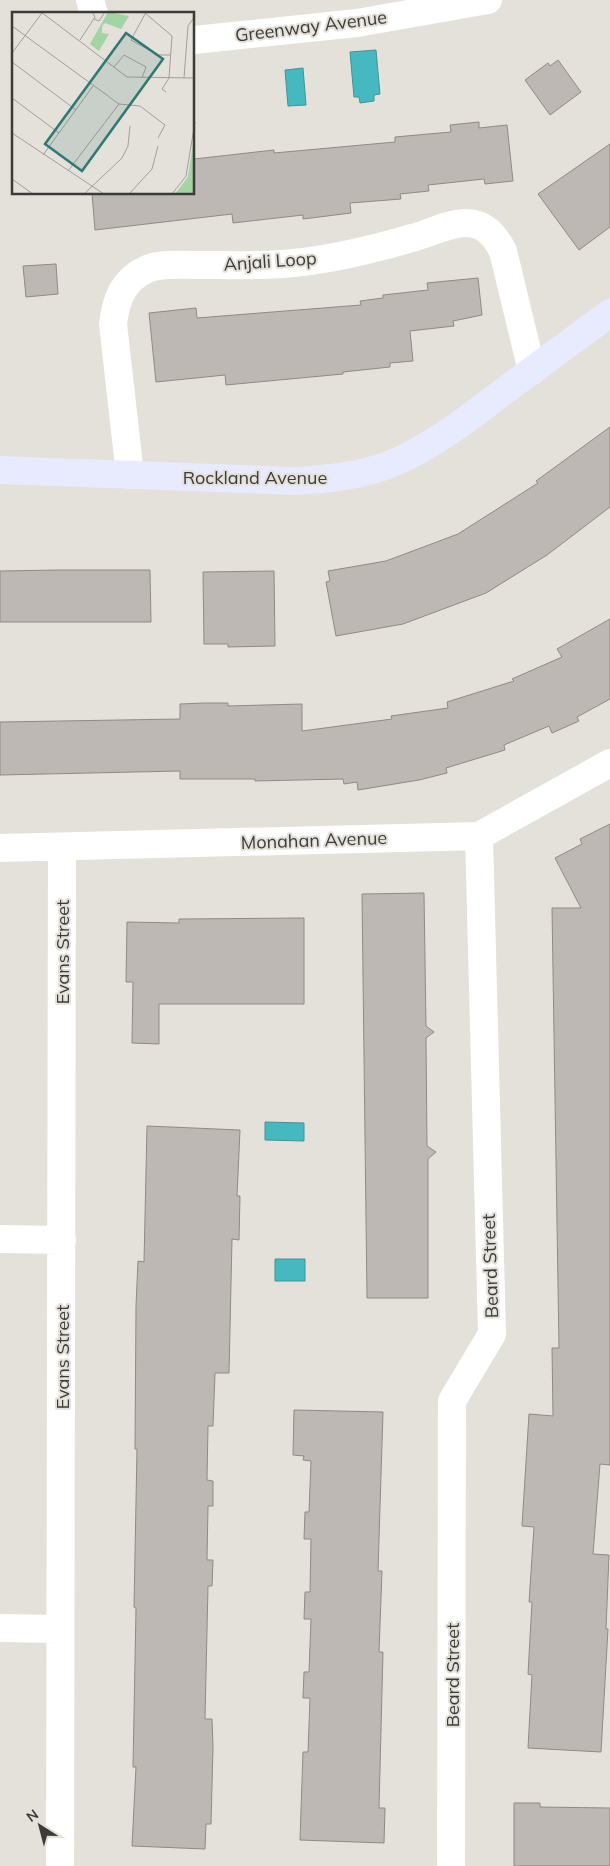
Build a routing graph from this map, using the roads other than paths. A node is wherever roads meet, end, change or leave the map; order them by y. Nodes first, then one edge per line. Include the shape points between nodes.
1 (488, 0) edge
2 (195, 40) edge
3 (610, 313) edge
4 (532, 370) junction
5 (0, 470) edge
6 (130, 475) junction
7 (610, 763) edge
8 (479, 836) junction
9 (62, 847) junction
10 (0, 848) edge
11 (0, 1239) edge
12 (62, 1240) junction
13 (0, 1628) edge
14 (60, 1629) junction
15 (60, 1866) edge
16 (452, 1866) edge

1 - 2 street, Greenway Avenue via 356,24
3 - 4 street, Rockland Avenue
4 - 6 street, Rockland Avenue via 459,425 421,448 389,465 360,473 295,481
4 - 6 street, Anjali Loop via 503,251 484,226 452,225 334,256 283,264 148,268 132,278 122,290 113,324
5 - 6 street, Rockland Avenue
7 - 8 street, Monahan Avenue
8 - 9 street, Monahan Avenue
8 - 16 street, Beard Street via 492,1334 452,1401
9 - 10 street, Monahan Avenue
9 - 12 street, Evans Street
11 - 12 street
12 - 14 street, Evans Street
13 - 14 street
14 - 15 street, Evans Street

